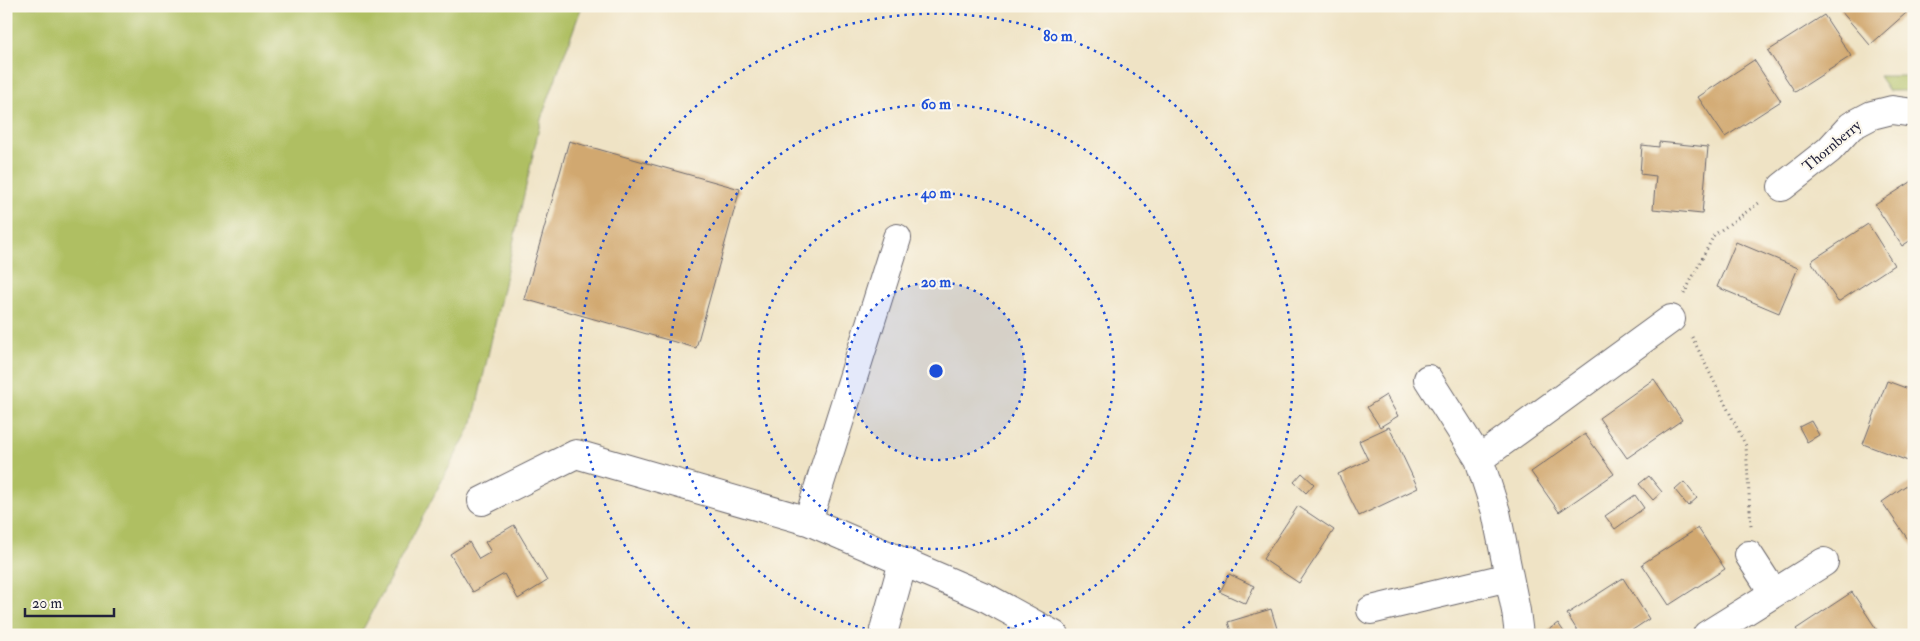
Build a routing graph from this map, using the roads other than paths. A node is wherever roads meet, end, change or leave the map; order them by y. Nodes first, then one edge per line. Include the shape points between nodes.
1 (1914, 114) edge
2 (1782, 187) road end
3 (897, 238) dead end
4 (1671, 319) road end
5 (1428, 378) dead end
6 (1480, 459) junction
7 (482, 501) dead end
8 (808, 521) junction
9 (1749, 555) road end
10 (903, 562) junction
11 (1824, 562) dead end
12 (1509, 577) junction
13 (1773, 592) junction
14 (1371, 610) dead end
15 (885, 635) edge
16 (1054, 635) edge
17 (1519, 635) edge
18 (1707, 635) edge

1 - 2 street, Thornberry via 1892,110 1872,115 1852,126 1829,150
3 - 8 street
4 - 6 street
5 - 6 street
6 - 12 street via 1496,512
7 - 8 street via 576,454
8 - 10 street
9 - 13 street
10 - 15 street
10 - 16 street via 985,597
11 - 13 street
12 - 14 street
12 - 17 street
13 - 18 street

